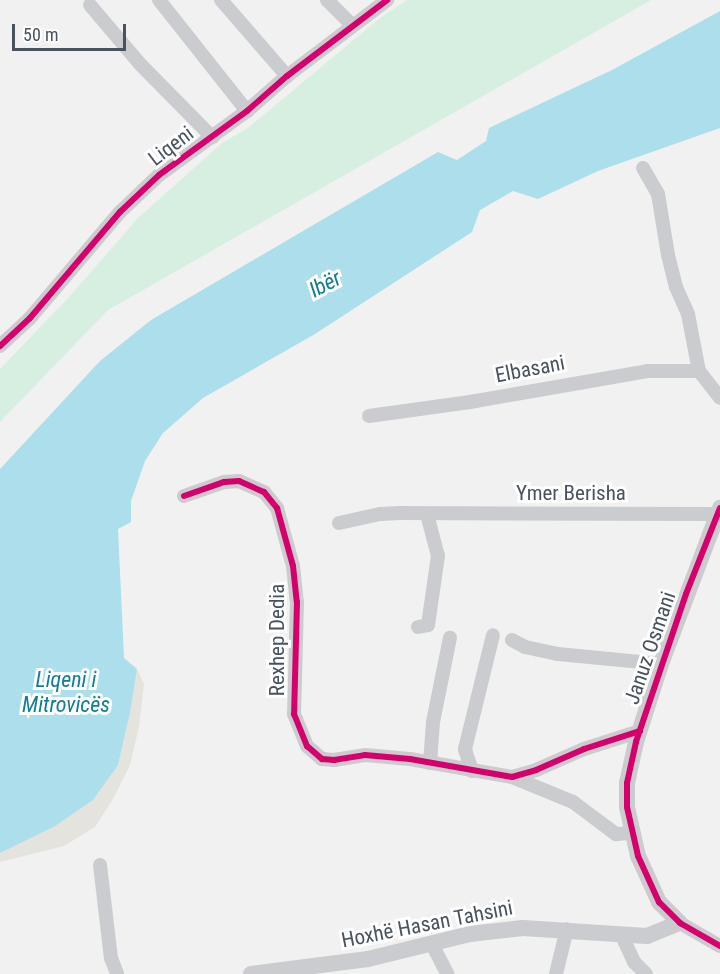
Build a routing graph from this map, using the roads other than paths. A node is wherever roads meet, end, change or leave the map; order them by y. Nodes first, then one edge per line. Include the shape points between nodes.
1 (159, 0) edge
2 (221, 0) edge
3 (327, 0) edge
4 (387, 0) edge
5 (90, 5) dead end
6 (352, 25) junction
7 (286, 76) junction
8 (247, 111) junction
9 (212, 137) junction
10 (643, 168) dead end
11 (0, 346) edge
12 (699, 371) junction
13 (720, 398) edge
14 (369, 416) dead end
15 (184, 496) dead end
16 (718, 511) edge
17 (427, 514) junction
18 (339, 523) dead end
19 (418, 627) dead end
20 (493, 635) dead end
21 (450, 638) dead end
22 (512, 640) dead end
23 (661, 664) junction
24 (640, 731) junction
25 (430, 763) junction
26 (472, 771) junction
27 (512, 777) junction
28 (632, 833) junction
29 (100, 865) dead end
30 (680, 923) junction
31 (567, 929) junction
32 (622, 936) junction
33 (432, 944) junction
34 (720, 946) edge
35 (317, 970) edge
36 (117, 974) edge
37 (251, 974) edge
38 (447, 974) edge
39 (556, 974) edge
40 (646, 974) edge

1 - 8 street
2 - 7 street
3 - 6 street
4 - 6 street, Liqeni
5 - 9 street via 140,64
6 - 7 street, Liqeni
7 - 8 street, Liqeni
8 - 9 street, Liqeni
9 - 11 street, Liqeni via 159,175 120,212 30,318
10 - 12 street via 658,194 668,255 688,314
12 - 13 street
12 - 14 street, Elbasani via 647,370
15 - 25 street, Rexhep Dedia via 239,481 264,492 277,508 293,566 297,602 294,714 314,753 327,760 365,755
16 - 17 street, Ymer Berisha
16 - 23 street, Januz Osmani
17 - 18 street, Ymer Berisha via 380,514
17 - 19 street via 438,556 428,625
20 - 26 street via 465,749
21 - 25 street via 433,722
22 - 23 street, Januz Osmani via 558,654
23 - 24 street, Januz Osmani
24 - 27 street, Rexhep Dedia
24 - 28 street, Januz Osmani via 627,783
25 - 26 street, Rexhep Dedia
26 - 27 street, Rexhep Dedia
27 - 28 street, Rexhep Dedia via 573,802 616,834
28 - 30 street, Januz Osmani via 645,876 659,902
29 - 36 street via 111,958
30 - 32 street, Hoxhë Hasan Tahsini via 656,935
30 - 34 street, Januz Osmani
31 - 32 street, Hoxhë Hasan Tahsini
31 - 33 street, Hoxhë Hasan Tahsini via 523,928 470,934
31 - 39 street
32 - 40 street via 634,962
33 - 35 street, Hoxhë Hasan Tahsini
33 - 38 street
35 - 37 street, Hoxhë Hasan Tahsini

